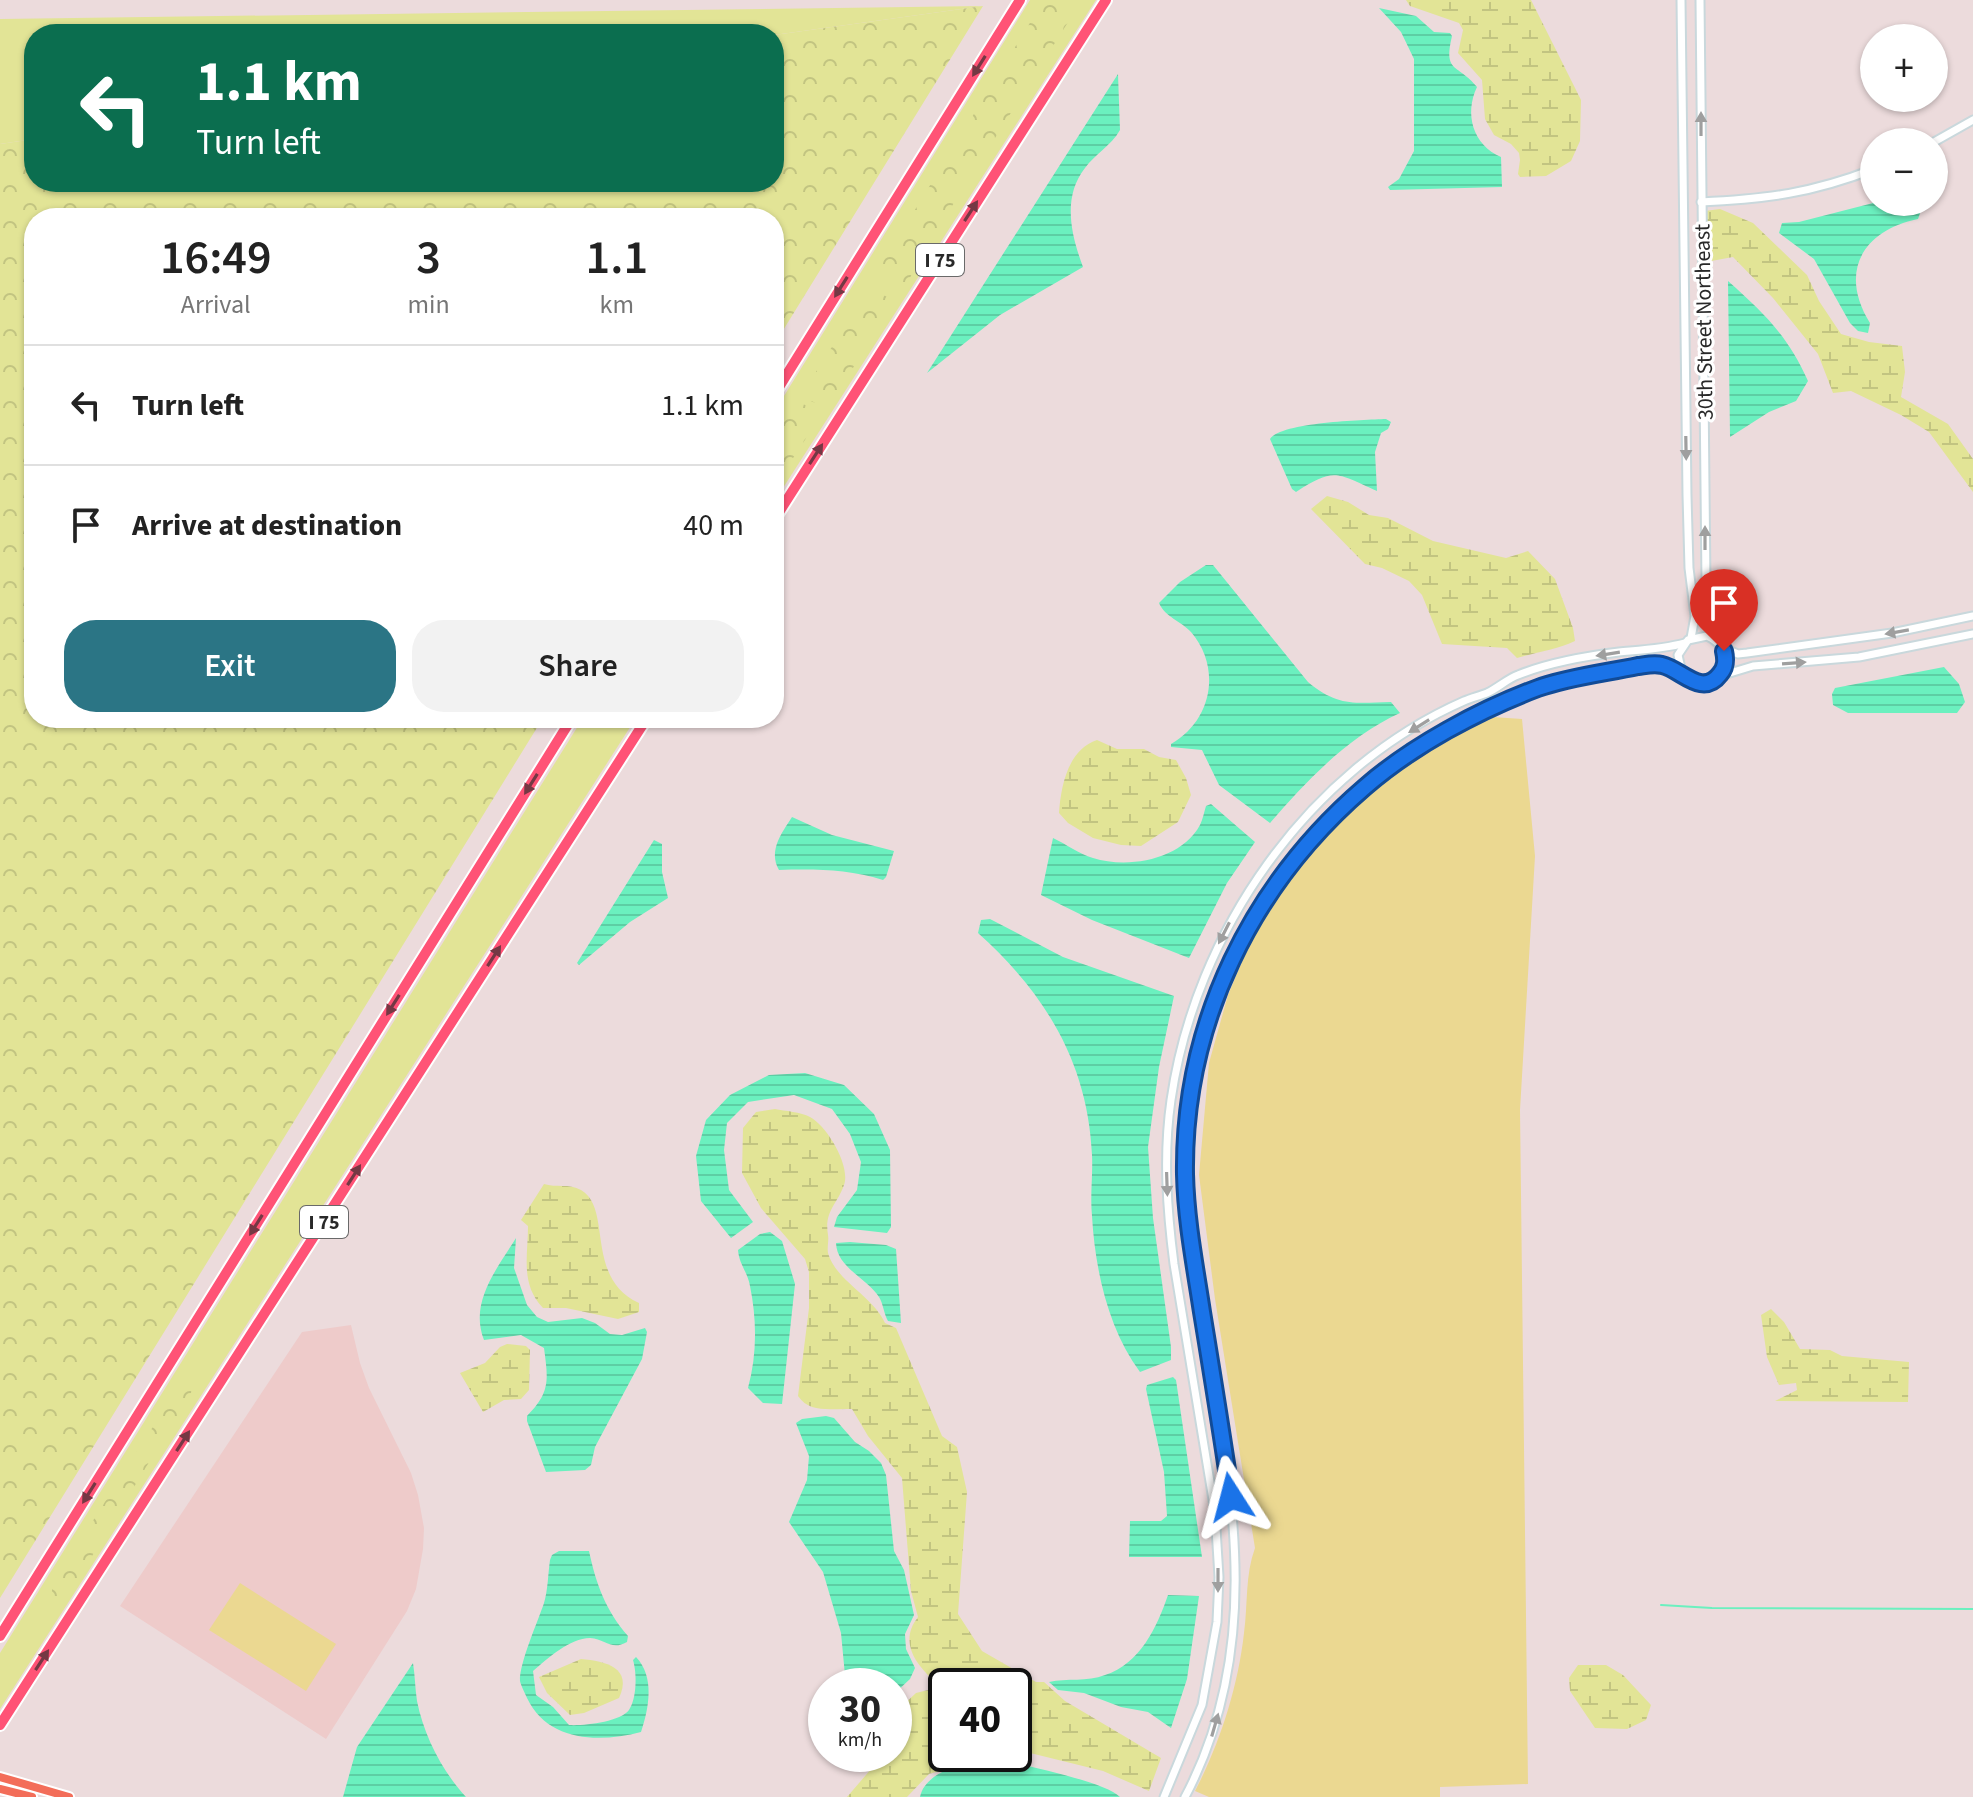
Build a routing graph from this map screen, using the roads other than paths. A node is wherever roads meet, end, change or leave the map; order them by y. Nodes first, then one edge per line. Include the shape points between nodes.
1 (1020, 0) edge
2 (1106, 0) edge
3 (1681, 0) edge
4 (1700, 0) edge
5 (1973, 120) edge
6 (1948, 134) edge
7 (1860, 174) edge
8 (1701, 202) junction
9 (784, 379) edge
10 (784, 504) edge
11 (1973, 616) edge
12 (1973, 634) edge
13 (1688, 640) junction
14 (1720, 645) junction
15 (1682, 673) junction
16 (1718, 677) junction
17 (566, 728) edge
18 (641, 728) edge
19 (0, 1636) edge
20 (0, 1725) edge
21 (0, 1777) edge
22 (0, 1789) edge
23 (32, 1797) edge
24 (69, 1797) edge
25 (1164, 1797) edge
26 (1185, 1797) edge

1 -> 9 highway
10 -> 2 highway, I 75
3 -> 13 street, 30th Street Northeast via 1687,495 1695,616
8 -> 4 street, 30th Street Northeast
5 - 6 street
7 - 8 street via 1777,197
14 -> 8 street, 30th Street Northeast via 1707,612
11 -> 14 street via 1747,653
16 -> 12 street via 1736,669 1859,657
13 - 14 street via 1703,636
13 - 15 street via 1678,655
13 -> 25 street via 1520,674 1389,745 1313,808 1278,849 1233,915 1210,961 1183,1040 1171,1100 1166,1169 1169,1226 1215,1512 1217,1622 1202,1705
14 - 16 street via 1725,665
15 - 16 street via 1697,683
26 -> 15 street via 1215,1729 1234,1630 1234,1518 1185,1172 1191,1096 1214,998 1261,905 1287,868 1338,810 1398,761 1539,688 1651,664
17 -> 19 highway, I 75
20 -> 18 highway, I 75
21 - 24 main road
22 - 23 main road

